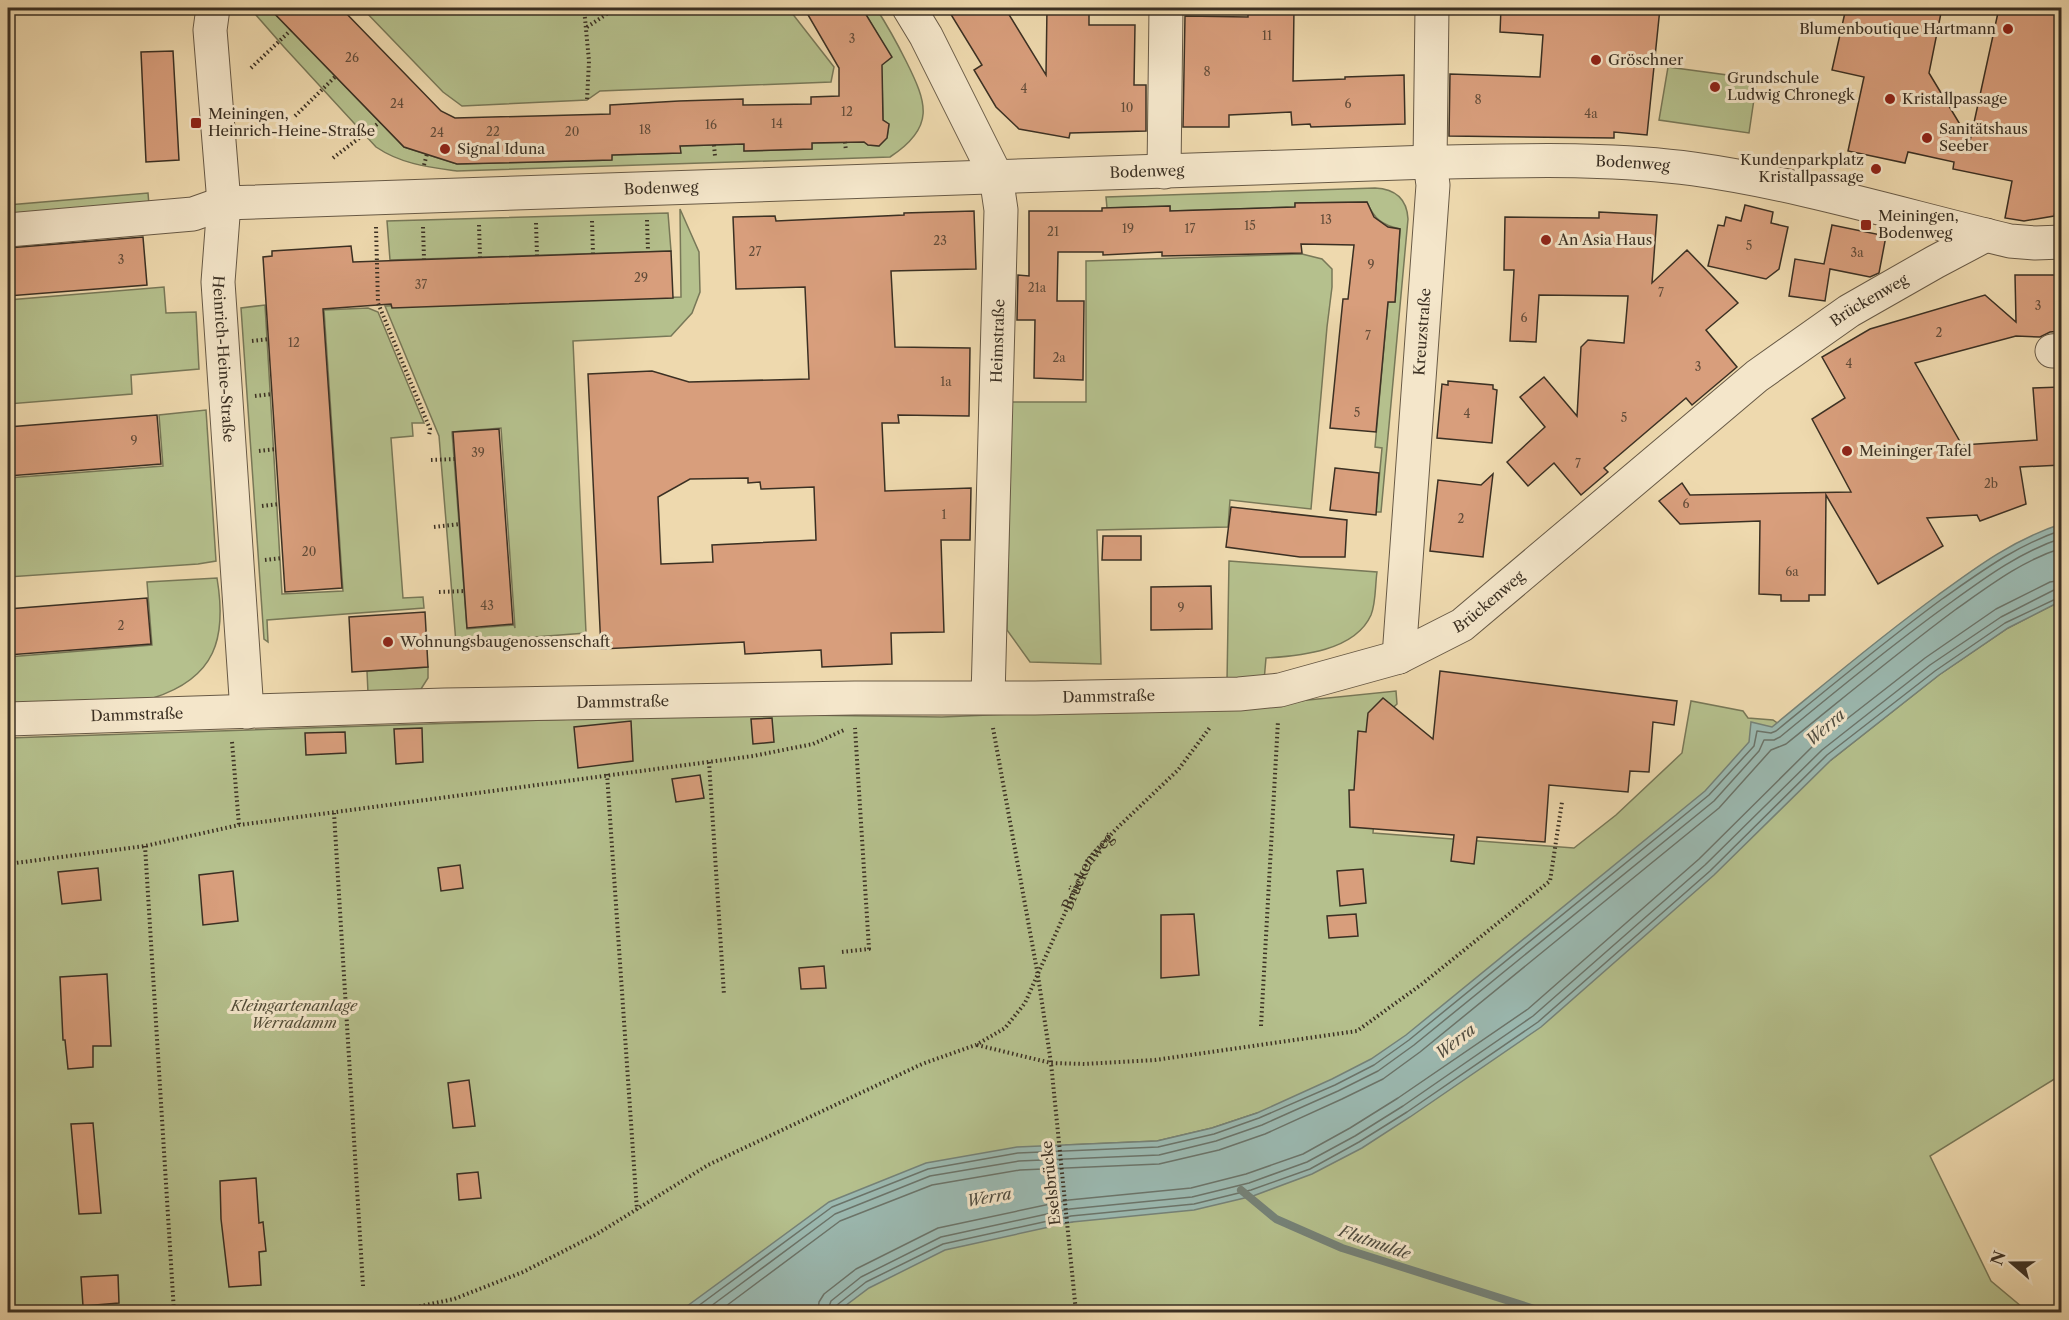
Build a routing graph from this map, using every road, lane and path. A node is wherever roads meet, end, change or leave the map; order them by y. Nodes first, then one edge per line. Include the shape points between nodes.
1 (213, 8) edge
2 (584, 8) edge
3 (616, 8) edge
4 (909, 8) edge
5 (1166, 8) edge
6 (1432, 8) edge
7 (586, 28) junction
8 (291, 30) dead end
9 (251, 68) dead end
10 (336, 76) dead end
11 (587, 100) dead end
12 (295, 116) dead end
13 (380, 122) dead end
14 (333, 158) dead end
15 (1430, 162) junction
16 (1164, 172) junction
17 (996, 176) junction
18 (375, 197) junction
19 (224, 203) junction
20 (8, 230) edge
21 (1986, 235) junction
22 (2061, 242) edge
23 (429, 436) dead end
24 (455, 459) dead end
25 (431, 460) dead end
26 (460, 524) dead end
27 (434, 526) dead end
28 (465, 591) dead end
29 (439, 592) dead end
30 (1400, 657) junction
31 (1280, 690) junction
32 (1239, 694) junction
33 (988, 697) junction
34 (238, 712) junction
35 (8, 719) edge
36 (709, 762) junction
37 (607, 774) junction
38 (1562, 802) dead end
39 (334, 813) junction
40 (239, 825) junction
41 (145, 846) junction
42 (8, 864) edge
43 (842, 952) dead end
44 (1038, 976) junction
45 (724, 995) dead end
46 (1262, 1026) dead end
47 (976, 1045) junction
48 (1051, 1063) junction
49 (637, 1210) junction
50 (363, 1287) dead end
51 (174, 1312) edge
52 (393, 1312) edge
53 (1076, 1312) edge

1 - 19 street, Heinrich-Heine-Straße via 210,30
2 - 7 path
3 - 7 path
4 - 17 street, Heimstraße
5 - 16 street
6 - 15 street, Kreuzstraße
7 - 11 path
8 - 9 path
10 - 12 path
13 - 14 path
15 - 16 street, Bodenweg
15 - 21 street, Bodenweg via 1577,161 1694,169 1797,188
15 - 30 street, Kreuzstraße via 1433,185
16 - 17 street, Bodenweg
17 - 18 street, Bodenweg
17 - 33 street, Heimstraße via 1001,210
18 - 19 street, Bodenweg
18 - 23 path via 378,303 430,429
19 - 20 street, Bodenweg via 193,214
19 - 34 street, Heinrich-Heine-Straße via 218,282
21 - 22 street, Bodenweg via 2010,241
21 - 30 street, Brückenweg via 1850,311 1756,376 1462,625
24 - 25 path
26 - 27 path
28 - 29 path
30 - 31 street, Brückenweg
31 - 32 street, Brückenweg
31 - 46 path
32 - 33 street, Dammstraße
32 - 44 path, Brückenweg via 1178,770 1088,861
33 - 34 street, Dammstraße
33 - 44 path, Eselsbrücke
34 - 35 street, Dammstraße
34 - 40 path
36 - 37 path
36 - 43 path via 813,744 855,725 869,949
36 - 45 path
37 - 39 path
37 - 49 path
38 - 48 path via 1550,881 1357,1031 1155,1060
39 - 40 path
39 - 50 path
40 - 41 path
41 - 42 path
41 - 51 path
44 - 47 path, Brückenweg via 1024,1004 1005,1028
44 - 48 path, Eselsbrücke
47 - 48 path
47 - 49 path, Brückenweg via 922,1064 781,1129 708,1165
48 - 53 path, Eselsbrücke
49 - 52 path, Brückenweg via 523,1272 454,1299

